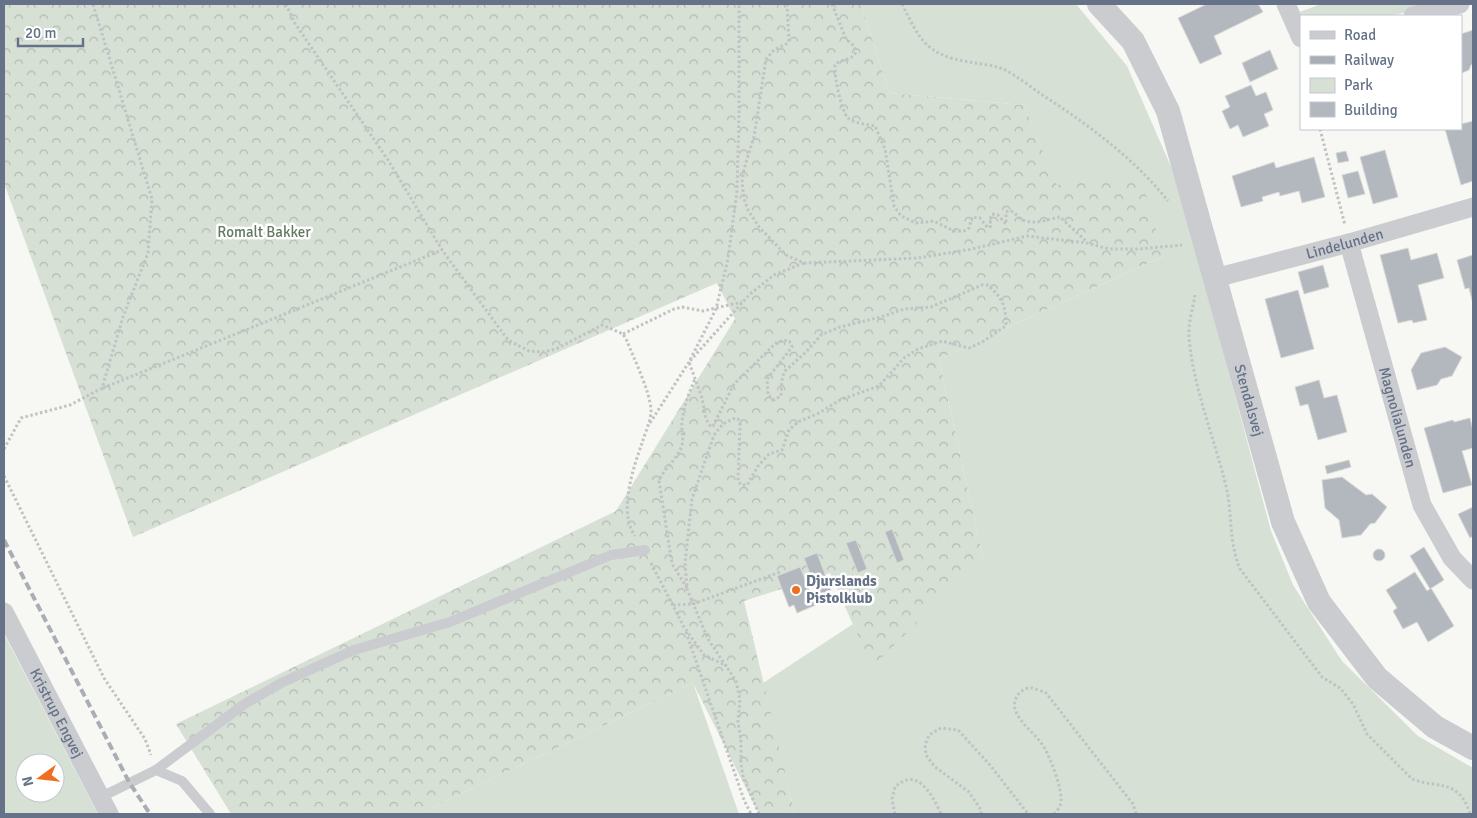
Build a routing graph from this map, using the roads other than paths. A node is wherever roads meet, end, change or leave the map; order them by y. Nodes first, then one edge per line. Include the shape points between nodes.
1 (1099, 4) edge
2 (1286, 4) edge
3 (1460, 4) edge
4 (1417, 15) edge
5 (1300, 36) edge
6 (1473, 207) edge
7 (1349, 243) junction
8 (1215, 278) junction
9 (645, 550) road end
10 (1473, 580) edge
11 (4, 612) edge
12 (1473, 748) edge
13 (156, 770) junction
14 (99, 798) junction
15 (108, 814) edge
16 (210, 814) edge

1 - 8 street, Stendalsvej via 1133,41 1168,111
2 - 5 street
3 - 4 street
6 - 7 street, Lindelunden
7 - 8 street, Lindelunden
7 - 10 street, Magnolialunden via 1422,505 1452,558
8 - 12 street, Stendalsvej via 1283,522 1319,602 1377,678 1435,727
9 - 13 lane via 611,555 450,622 354,650 282,682 246,703
11 - 14 street, Kristrup Engvej
13 - 14 lane
13 - 16 lane via 182,781
14 - 15 street, Kristrup Engvej

